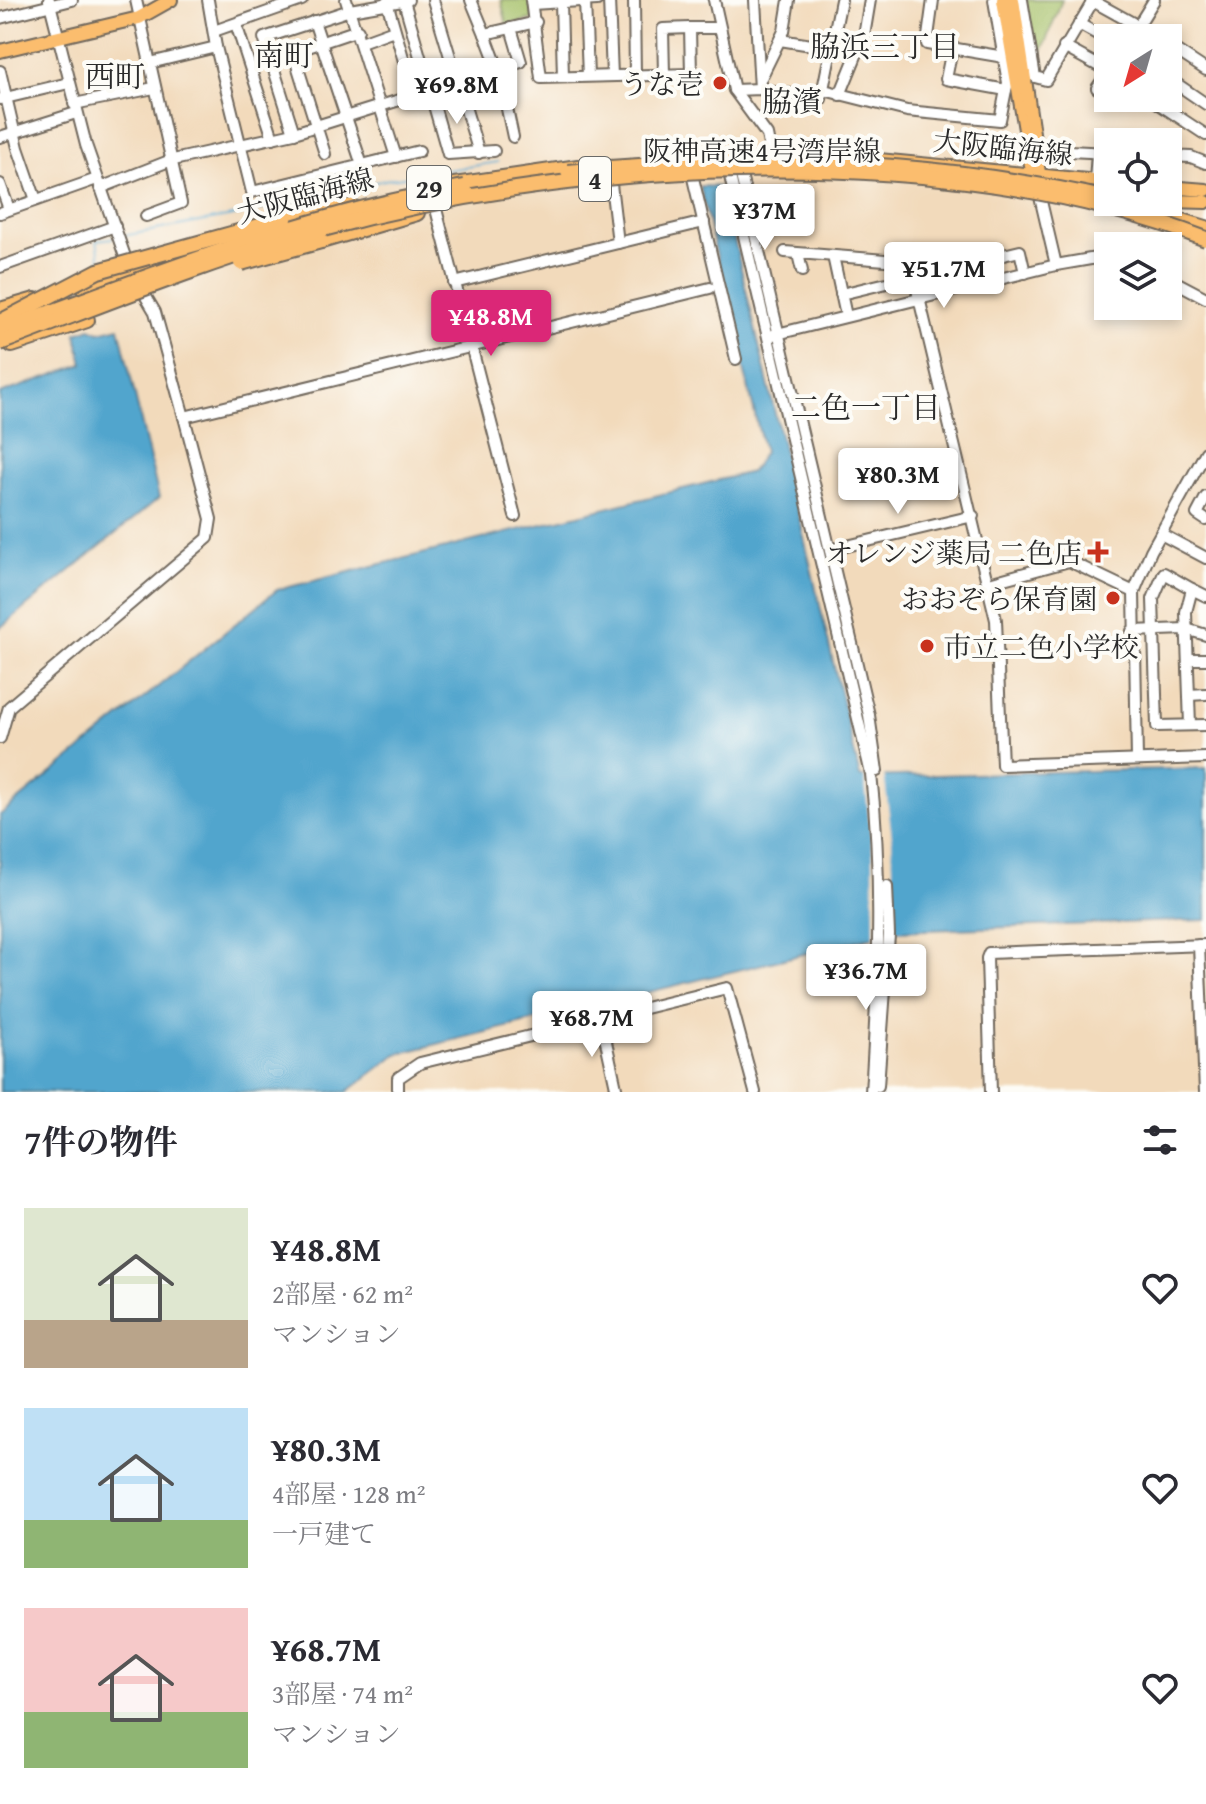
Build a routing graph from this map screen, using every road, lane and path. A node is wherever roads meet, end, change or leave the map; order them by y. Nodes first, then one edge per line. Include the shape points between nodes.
1 (72, 0) edge
2 (136, 0) edge
3 (171, 0) edge
4 (208, 0) edge
5 (302, 0) edge
6 (433, 0) edge
7 (471, 0) edge
8 (597, 0) edge
9 (609, 0) edge
10 (634, 0) edge
11 (714, 0) edge
12 (755, 0) edge
13 (789, 0) edge
14 (841, 0) edge
15 (870, 0) edge
16 (933, 0) edge
17 (994, 0) edge
18 (1003, 0) edge
19 (1013, 0) edge
20 (1022, 0) edge
21 (1092, 0) edge
22 (1154, 0) edge
23 (406, 1) edge
24 (585, 1) edge
25 (50, 2) edge
26 (532, 2) edge
27 (561, 2) junction
28 (387, 3) edge
29 (348, 5) edge
30 (257, 17) junction
31 (0, 18) edge
32 (139, 18) junction
33 (314, 21) junction
34 (536, 22) junction
35 (236, 24) junction
36 (1079, 24) junction
37 (1134, 24) edge
38 (1139, 24) edge
39 (511, 28) junction
40 (690, 28) junction
41 (718, 28) junction
42 (358, 30) junction
43 (394, 30) junction
44 (214, 31) junction
45 (1094, 32) edge
46 (485, 34) junction
47 (58, 37) junction
48 (264, 38) junction
49 (780, 40) junction
50 (361, 42) junction
51 (321, 43) junction
52 (216, 47) junction
53 (1064, 47) junction
54 (830, 48) junction
55 (952, 49) junction
56 (0, 51) edge
57 (1182, 54) edge
58 (1004, 57) junction
59 (150, 63) junction
60 (1094, 63) edge
61 (1020, 70) junction
62 (1206, 70) edge
63 (0, 71) edge
64 (499, 71) junction
65 (664, 74) junction
66 (635, 75) junction
67 (588, 76) junction
68 (612, 76) junction
69 (563, 77) junction
70 (69, 83) junction
71 (458, 83) junction
72 (760, 84) junction
73 (154, 88) junction
74 (1182, 88) edge
75 (734, 90) junction
76 (824, 90) junction
77 (1006, 90) junction
78 (429, 91) junction
79 (840, 95) junction
80 (414, 96) junction
81 (3, 98) edge
82 (1206, 104) edge
83 (381, 106) junction
84 (75, 108) junction
85 (1171, 112) edge
86 (347, 117) junction
87 (317, 126) junction
88 (15, 132) junction
89 (294, 133) junction
90 (1206, 135) edge
91 (0, 137) edge
92 (513, 137) dead end
93 (273, 138) junction
94 (241, 146) junction
95 (1050, 150) dead end
96 (419, 151) dead end
97 (494, 151) dead end
98 (1094, 152) edge
99 (479, 153) junction
100 (325, 154) dead end
101 (771, 155) junction
102 (732, 156) junction
103 (396, 157) junction
104 (1182, 159) edge
105 (169, 161) junction
106 (1206, 163) edge
107 (362, 165) junction
108 (735, 176) junction
109 (1037, 177) junction
110 (693, 178) junction
111 (1094, 181) edge
112 (99, 183) junction
113 (0, 184) edge
114 (611, 184) junction
115 (1182, 188) edge
116 (1206, 190) edge
117 (1094, 196) edge
118 (1040, 197) junction
119 (1094, 199) edge
120 (36, 200) junction
121 (1182, 201) edge
122 (1206, 202) edge
123 (355, 206) junction
124 (432, 209) junction
125 (4, 211) edge
126 (146, 216) dead end
127 (1166, 216) edge
128 (704, 222) junction
129 (115, 226) junction
130 (1206, 228) edge
131 (1206, 239) edge
132 (618, 243) junction
133 (785, 252) dead end
134 (798, 254) junction
135 (944, 255) dead end
136 (833, 256) junction
137 (1094, 258) edge
138 (1056, 265) junction
139 (0, 267) edge
140 (946, 269) junction
141 (130, 270) junction
142 (802, 271) dead end
143 (1025, 273) junction
144 (909, 278) junction
145 (454, 283) junction
146 (139, 285) junction
147 (1182, 285) edge
148 (710, 288) dead end
149 (841, 294) junction
150 (921, 298) junction
151 (1206, 298) edge
152 (0, 309) edge
153 (846, 316) junction
154 (0, 322) edge
155 (0, 331) edge
156 (772, 335) junction
157 (0, 343) edge
158 (470, 347) junction
159 (0, 349) edge
160 (736, 359) dead end
161 (184, 417) junction
162 (1206, 452) edge
163 (1194, 474) junction
164 (1206, 481) edge
165 (1206, 497) edge
166 (515, 516) dead end
167 (973, 516) junction
168 (1206, 520) edge
169 (1161, 534) junction
170 (830, 550) junction
171 (1206, 558) edge
172 (989, 583) junction
173 (1192, 589) junction
174 (1134, 592) junction
175 (1206, 596) edge
176 (1153, 629) junction
177 (1186, 629) junction
178 (1132, 631) junction
179 (1206, 635) edge
180 (1188, 659) junction
181 (1206, 659) edge
182 (1206, 694) edge
183 (1189, 695) junction
184 (1190, 725) junction
185 (1206, 725) edge
186 (0, 738) edge
187 (1206, 758) edge
188 (1137, 760) junction
189 (875, 774) junction
190 (885, 935) junction
191 (1202, 945) edge
192 (601, 1019) junction
193 (398, 1092) edge
194 (617, 1092) edge
195 (755, 1092) edge
196 (871, 1092) edge
197 (877, 1092) edge
198 (991, 1092) edge
199 (1205, 1092) edge

1 - 25 street
2 - 32 street
3 - 32 main road
4 - 44 street
5 - 30 street
6 - 71 street
7 - 46 street
8 - 24 street
9 - 68 street
10 - 66 street
11 - 41 street
12 - 72 street
13 - 49 street
14 - 54 street
15 - 79 street via 864,36
16 - 55 street via 927,44
17 - 58 street
18 - 61 main road
19 - 61 main road
20 - 53 street via 1035,77 1046,80
21 - 36 street
21 - 37 street
22 - 38 street
23 - 28 street
23 - 78 street
24 - 27 street
24 - 67 street
25 - 31 street
25 - 47 street
26 - 27 street
26 - 34 street
27 - 69 street
28 - 29 street
28 - 43 street
29 - 33 street
29 - 42 street
30 - 35 street
30 - 48 street
32 - 47 main road
32 - 59 street
33 - 48 street
33 - 51 street
34 - 39 street
34 - 69 street via 541,78
35 - 44 street
35 - 93 street
36 - 45 street
36 - 53 street
39 - 46 street
39 - 64 street via 521,62
40 - 41 street
40 - 65 street via 663,29
40 - 65 street via 691,74
41 - 75 street
42 - 50 street
42 - 51 street
43 - 50 street
43 - 80 street
44 - 52 street
46 - 64 street
47 - 56 main road
47 - 70 street
48 - 89 street
49 - 54 street
49 - 72 street
50 - 83 street
51 - 86 street
51 - 87 street via 293,52
52 - 59 street
52 - 94 street
53 - 60 street
54 - 76 street
55 - 58 street
55 - 77 street via 946,79
57 - 62 street
58 - 77 street
59 - 73 street
61 - 109 main road
63 - 81 street
64 - 71 street
64 - 92 street
65 - 66 street
66 - 68 street
67 - 68 street
67 - 69 street
70 - 81 street
70 - 84 street
71 - 78 street
71 - 99 street
72 - 75 street
72 - 76 street via 821,99
73 - 84 street
73 - 105 street
74 - 82 street
75 - 101 street via 767,135
76 - 79 street
77 - 79 street via 1000,120 907,111
78 - 80 street
78 - 99 street via 448,154
80 - 83 street
81 - 88 street
83 - 86 street
83 - 103 street
84 - 88 street
84 - 112 street
85 - 90 street
86 - 87 street
86 - 107 street
87 - 89 street
87 - 100 street
88 - 91 street
88 - 120 street
89 - 93 street
93 - 94 street
94 - 105 street
94 - 107 street via 252,192
95 - 98 street
96 - 103 street
97 - 99 street
101 - 102 main road, 大阪臨海線 / 29
101 - 109 main road, 大阪臨海線 / 29 via 907,161
102 - 108 street
102 - 123 main road, 大阪臨海線 / 29 via 531,173
103 - 107 street
104 - 106 street
105 - 112 street
105 - 126 street via 181,203
108 - 110 main road, 大阪臨海線 / 29
108 - 118 main road, 大阪臨海線 / 29 via 909,181
108 - 156 street
109 - 111 main road, 大阪臨海線 / 29
109 - 118 main road
110 - 114 main road, 大阪臨海線 / 29
110 - 128 street
112 - 120 street
112 - 129 street
113 - 125 street
114 - 124 main road, 大阪臨海線 / 29
114 - 132 street
115 - 116 main road
117 - 155 highway, 阪神高速4号湾岸線 / 4, bridge via 974,174 836,161 677,163 558,173 431,193 303,223
118 - 119 main road, 大阪臨海線 / 29
118 - 138 street
120 - 125 street
121 - 122 main road
123 - 141 main road, 大阪臨海線 / 29
123 - 154 highway, bridge via 285,219 98,271
124 - 145 street
124 - 146 main road, 大阪臨海線 / 29
124 - 159 highway, bridge via 226,267
127 - 130 highway
128 - 132 street
128 - 160 street
129 - 139 street
129 - 141 street
131 - 157 highway, 阪神高速4号湾岸線 / 4, bridge via 1070,201 929,178 792,171 620,177 435,202 322,229
132 - 145 street
133 - 134 street
134 - 136 street
134 - 142 street
135 - 140 street
136 - 144 street via 898,261
136 - 149 street
137 - 138 street
138 - 143 street
140 - 143 street via 1020,251
140 - 144 street
141 - 146 street
141 - 152 main road, 大阪臨海線 / 29
143 - 150 street
144 - 149 street
144 - 150 street
145 - 158 street
146 - 154 main road, 大阪臨海線 / 29
146 - 161 street via 155,312
147 - 151 street
148 - 158 street
149 - 153 street
150 - 153 street
150 - 167 street
153 - 156 street
156 - 170 street
156 - 189 street
158 - 161 street
158 - 166 street
161 - 186 street via 211,519 208,538 9,707
162 - 163 street
163 - 164 street
163 - 169 street
165 - 168 street via 1197,514
167 - 170 street
167 - 172 street
169 - 171 street
169 - 174 street
170 - 189 street via 869,715
172 - 174 street via 1069,561
172 - 188 street via 996,620 1002,765
173 - 175 street
173 - 176 street via 1164,573 1153,599
173 - 177 street
174 - 178 street
176 - 177 street
176 - 178 street
176 - 184 street via 1157,726
177 - 179 street
177 - 180 street
178 - 188 street
180 - 181 street
180 - 183 street
182 - 183 street
183 - 184 street
184 - 185 street
187 - 188 street
189 - 190 street
190 - 196 street
190 - 197 street
191 - 198 street via 989,953
191 - 199 street
192 - 193 street via 420,1063 398,1078
192 - 194 street
192 - 195 street via 727,988

